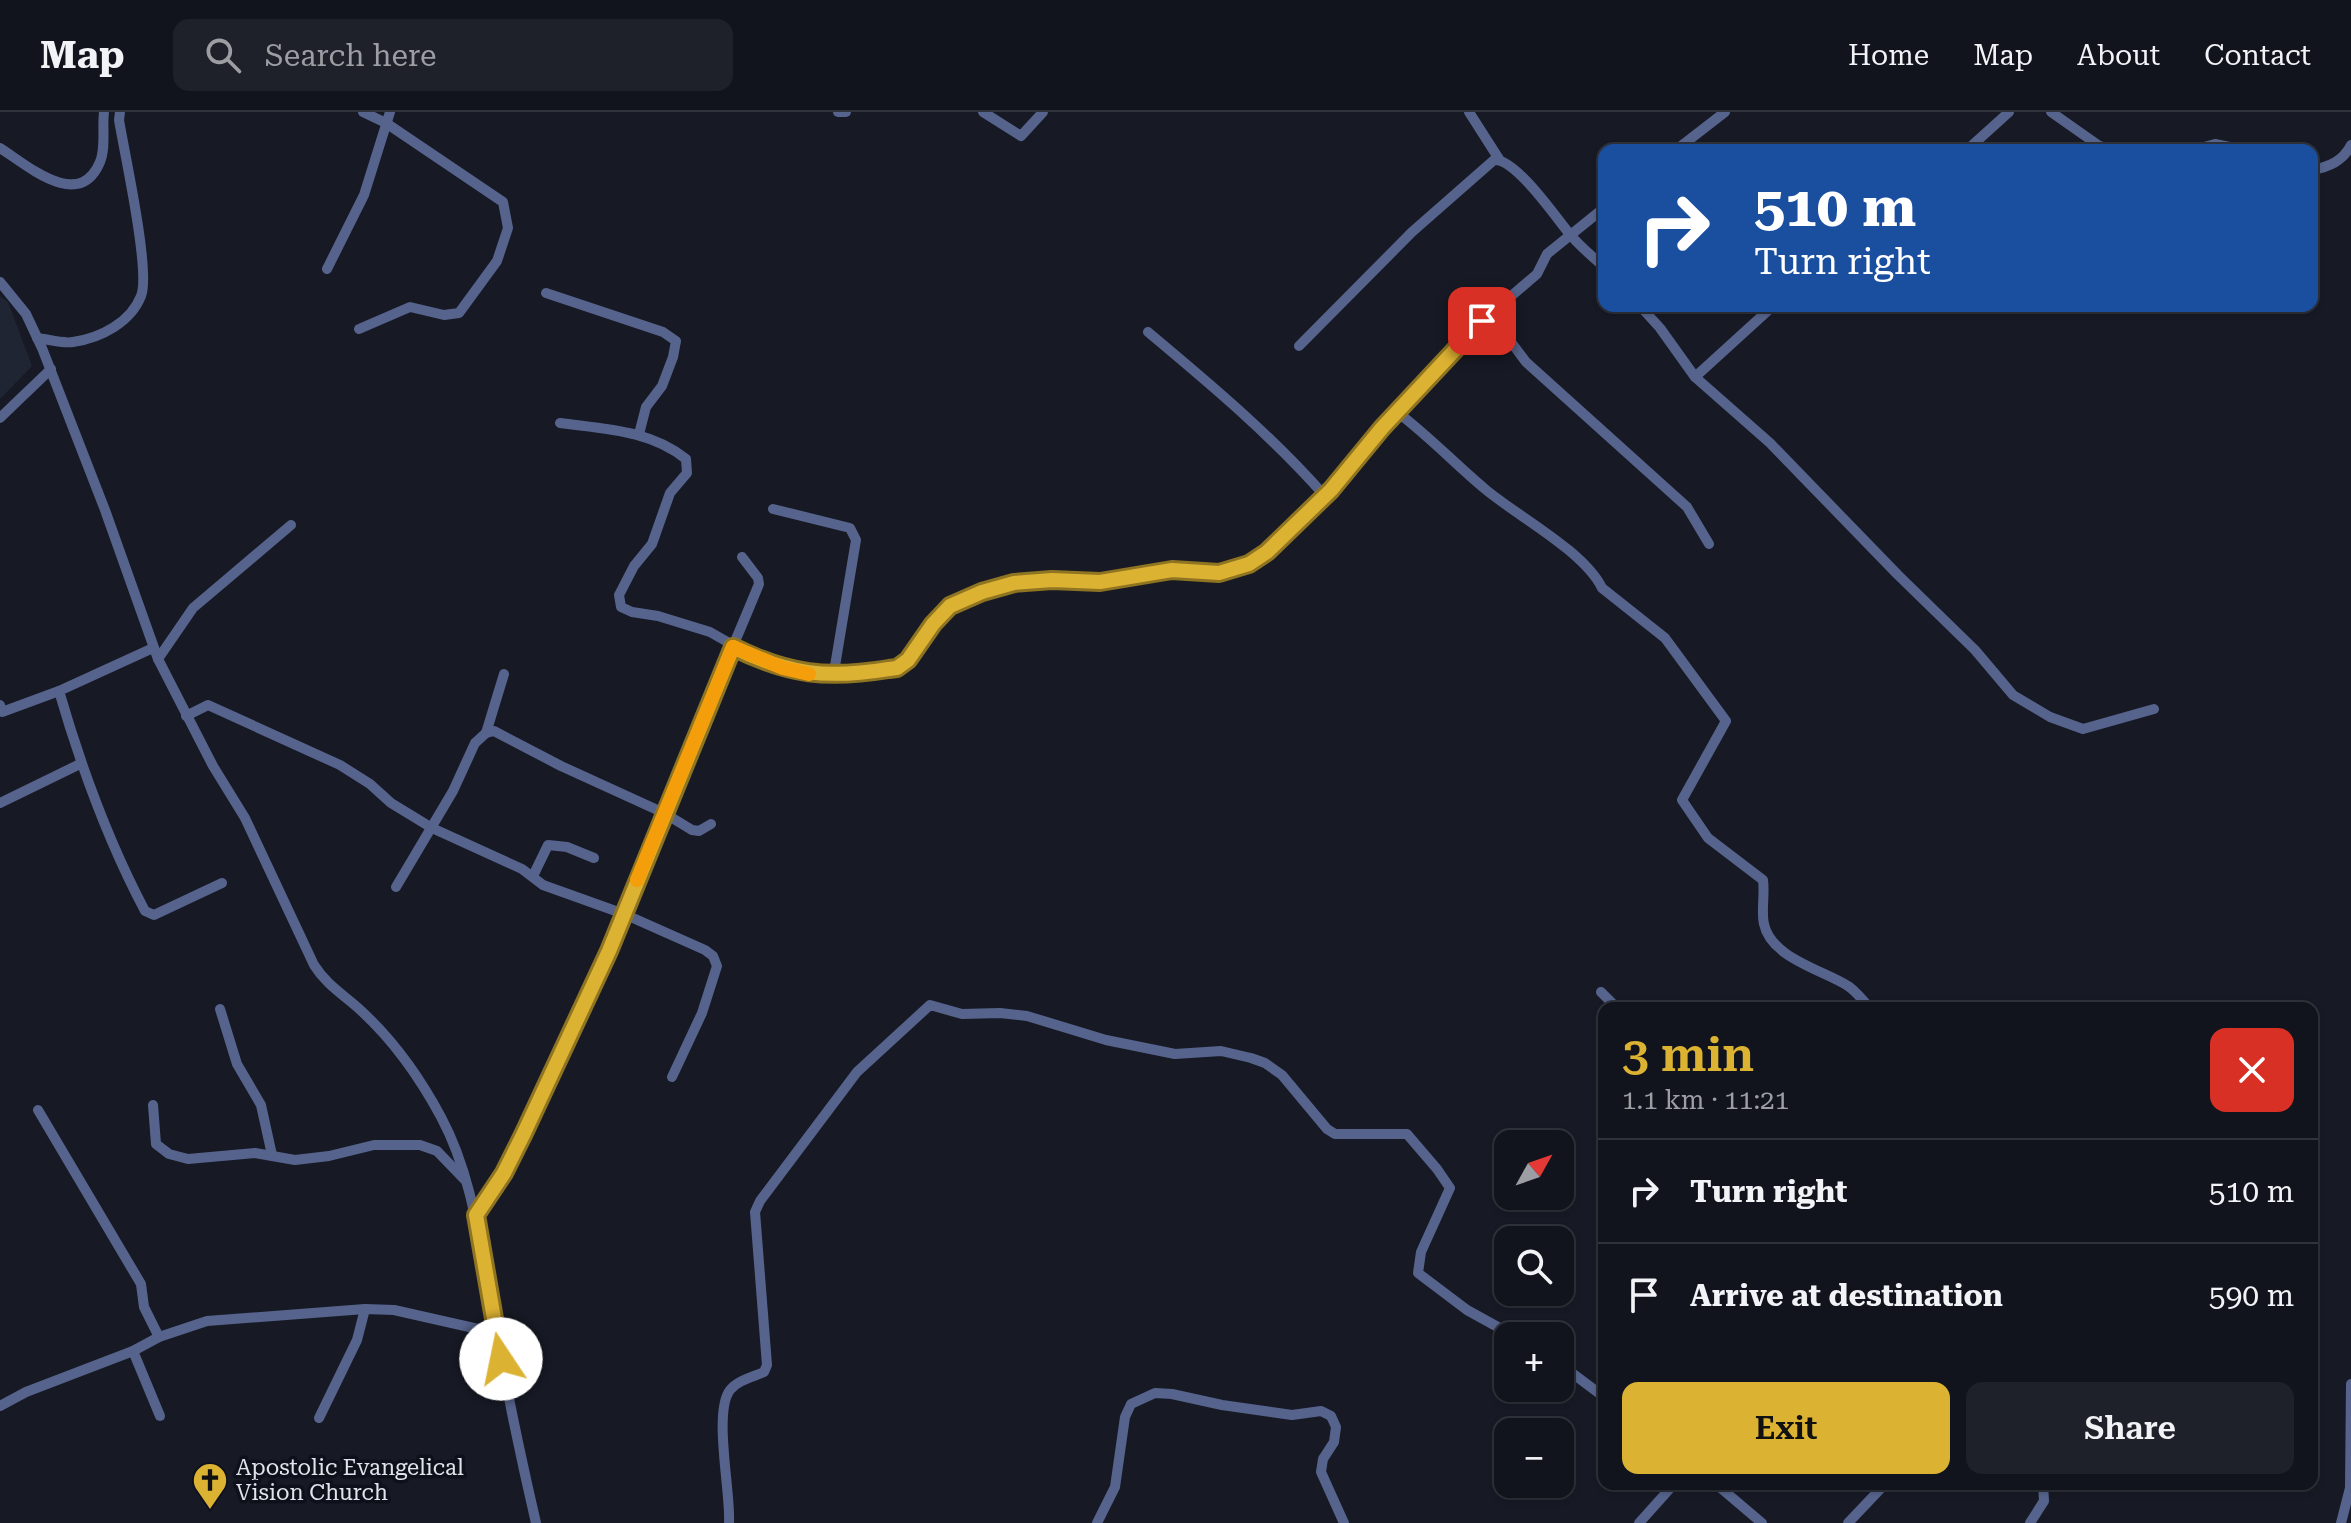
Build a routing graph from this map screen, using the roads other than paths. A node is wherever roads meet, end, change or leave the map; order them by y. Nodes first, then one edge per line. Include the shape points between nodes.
1 (104, 112) edge
2 (120, 112) edge
3 (363, 112) edge
4 (838, 112) edge
5 (846, 112) edge
6 (983, 112) edge
7 (1043, 112) edge
8 (1469, 112) edge
9 (1725, 112) edge
10 (2009, 112) edge
11 (2051, 112) edge
12 (388, 117) edge
13 (1684, 144) edge
14 (1974, 144) edge
15 (2101, 144) edge
16 (2351, 145) edge
17 (0, 148) edge
18 (1499, 159) junction
19 (2318, 168) edge
20 (1598, 212) edge
21 (1569, 234) junction
22 (1598, 261) edge
23 (327, 269) dead end
24 (0, 282) edge
25 (546, 293) dead end
26 (1645, 312) edge
27 (1766, 312) edge
28 (1490, 314) junction
29 (359, 329) dead end
30 (1148, 332) dead end
31 (37, 338) junction
32 (1299, 346) dead end
33 (51, 369) junction
34 (1695, 377) junction
35 (1397, 412) junction
36 (0, 418) edge
37 (560, 423) dead end
38 (639, 434) junction
39 (1324, 495) junction
40 (773, 509) dead end
41 (291, 525) dead end
42 (1709, 544) dead end
43 (742, 557) dead end
44 (733, 647) junction
45 (153, 648) junction
46 (158, 659) junction
47 (834, 672) junction
48 (504, 674) dead end
49 (59, 691) junction
50 (0, 705) edge
51 (2154, 709) dead end
52 (186, 716) junction
53 (486, 733) junction
54 (80, 764) junction
55 (0, 803) edge
56 (664, 813) junction
57 (711, 824) dead end
58 (432, 828) junction
59 (594, 858) dead end
60 (533, 876) junction
61 (222, 883) dead end
62 (396, 887) dead end
63 (624, 914) junction
64 (1601, 992) dead end
65 (1611, 1002) edge
66 (1865, 1002) edge
67 (220, 1009) dead end
68 (672, 1077) dead end
69 (153, 1105) dead end
70 (38, 1110) dead end
71 (272, 1155) junction
72 (466, 1180) junction
73 (476, 1215) junction
74 (365, 1309) junction
75 (1494, 1325) edge
76 (496, 1333) junction
77 (159, 1337) junction
78 (133, 1351) junction
79 (1574, 1374) edge
80 (2351, 1384) edge
81 (1598, 1392) edge
82 (0, 1406) edge
83 (160, 1416) dead end
84 (319, 1418) dead end
85 (1669, 1490) edge
86 (1723, 1490) edge
87 (1879, 1490) edge
88 (2043, 1490) edge
89 (536, 1523) edge
90 (729, 1523) edge
91 (1097, 1523) edge
92 (1344, 1523) edge
93 (1639, 1523) edge
94 (1762, 1523) edge
95 (1848, 1523) edge
96 (2030, 1523) edge
97 (2341, 1523) edge

1 - 17 street via 100,162 89,178 74,184 56,184
2 - 31 street via 142,294 129,317 103,333 71,343
3 - 12 street
4 - 5 street
6 - 7 street via 1021,136
8 - 18 street
9 - 13 street
10 - 14 street
11 - 15 street
12 - 23 street via 364,195
12 - 29 street via 503,202 508,228 497,261 459,313 410,307
16 - 19 street via 2337,162
18 - 21 street via 1548,204
18 - 32 street via 1412,232
20 - 21 street
21 - 22 street
21 - 28 street via 1547,254 1537,274
24 - 31 street via 26,314
25 - 38 street via 676,341
26 - 34 street
27 - 34 street
28 - 35 street
28 - 42 street via 1526,362 1687,507
30 - 39 street via 1214,387
31 - 33 street
33 - 36 street
33 - 45 street
34 - 51 street via 1770,443 2013,695 2083,729
35 - 39 street
35 - 66 street via 1486,490 1548,534 1602,588 1665,638 1726,721 1682,800 1708,838 1763,880 1763,923 1778,947 1850,986
37 - 38 street
38 - 44 street via 686,459 687,473 670,493 652,544 619,595 621,607 710,632
39 - 47 street via 1267,552 1230,571 1172,570 1100,582 1014,583 950,606 897,668
40 - 47 street via 850,528 856,540
41 - 46 street via 193,608
43 - 44 street via 759,584
44 - 47 street via 804,673
44 - 56 street
45 - 46 street
45 - 49 street
46 - 52 street
48 - 53 street
49 - 50 street via 2,712
49 - 54 street
52 - 58 street via 208,705 315,752
52 - 72 street via 245,818 314,965 409,1063 442,1119
53 - 56 street via 494,731
53 - 58 street via 475,743
54 - 55 street
54 - 61 street via 145,911 154,915
56 - 57 street via 692,830
56 - 63 street
58 - 60 street
58 - 62 street
59 - 60 street via 548,845
60 - 63 street via 543,885
63 - 68 street via 705,950 717,966
63 - 73 street via 524,1133
64 - 65 street
67 - 71 street via 237,1064 261,1105
69 - 71 street via 156,1144 169,1154 188,1159
70 - 77 street via 141,1284 144,1307
71 - 72 street via 295,1160 374,1145 420,1145 437,1151
72 - 73 street
73 - 76 street
74 - 76 street via 394,1310
74 - 77 street via 207,1321
74 - 84 street via 357,1340
75 - 90 street via 1418,1273 1421,1252 1450,1188 1407,1134 1335,1134 1282,1075 1251,1058 1221,1051 1175,1054 1027,1016 962,1014 930,1005 857,1072 755,1212 767,1365 764,1372 729,1391 725,1403
76 - 89 street
77 - 78 street
78 - 82 street
78 - 83 street
79 - 81 street
80 - 97 street via 2350,1488
85 - 93 street
86 - 94 street
87 - 95 street
88 - 96 street via 2044,1501
91 - 92 street via 1115,1487 1125,1417 1131,1404 1155,1393 1292,1415 1321,1411 1331,1416 1334,1442 1321,1472

